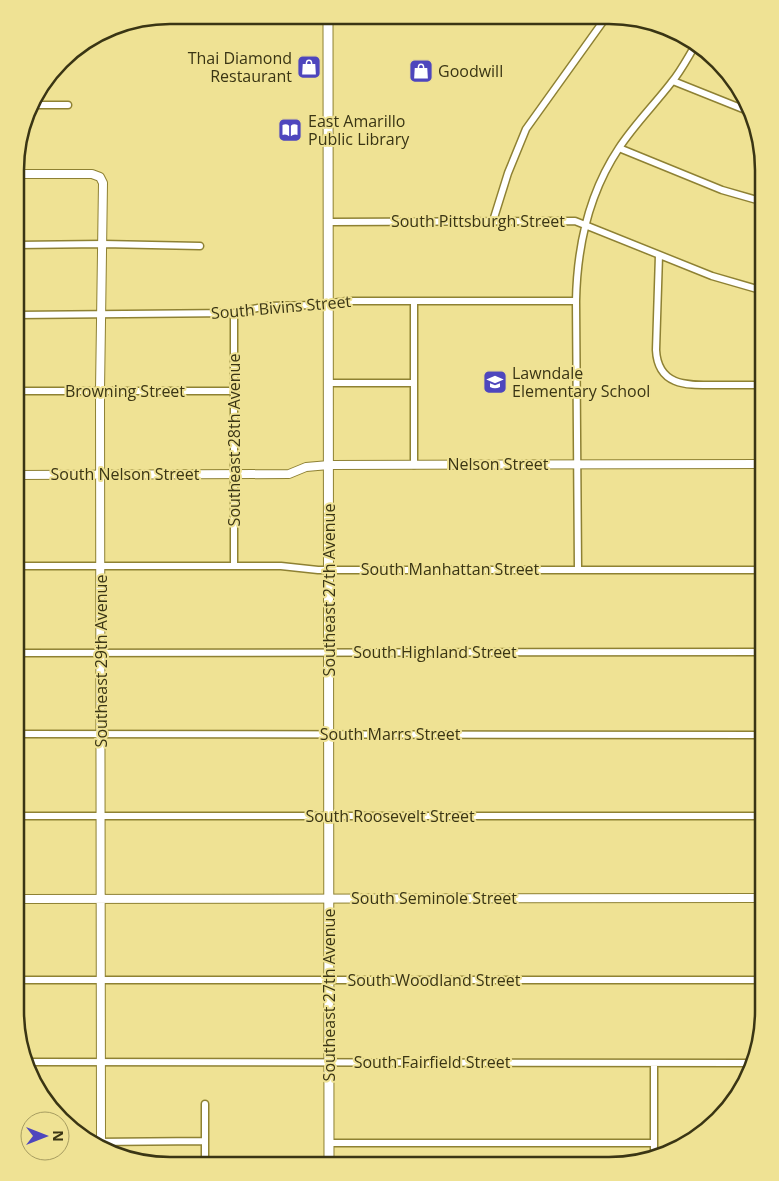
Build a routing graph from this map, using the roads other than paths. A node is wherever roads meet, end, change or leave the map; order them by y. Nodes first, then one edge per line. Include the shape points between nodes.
1 (328, 24) edge
2 (601, 24) edge
3 (692, 50) edge
4 (673, 81) junction
5 (39, 105) edge
6 (68, 105) dead end
7 (741, 108) edge
8 (619, 148) junction
9 (24, 174) edge
10 (755, 199) edge
11 (493, 221) junction
12 (329, 222) junction
13 (585, 224) junction
14 (103, 244) junction
15 (24, 245) edge
16 (200, 246) dead end
17 (659, 255) junction
18 (755, 289) edge
19 (414, 301) junction
20 (576, 301) junction
21 (329, 303) junction
22 (234, 313) junction
23 (24, 314) edge
24 (100, 314) junction
25 (329, 383) junction
26 (414, 383) junction
27 (755, 385) edge
28 (24, 391) edge
29 (100, 391) junction
30 (235, 391) junction
31 (577, 464) junction
32 (755, 464) edge
33 (329, 465) junction
34 (414, 465) junction
35 (24, 474) edge
36 (100, 474) junction
37 (234, 474) junction
38 (24, 566) edge
39 (100, 566) junction
40 (234, 566) junction
41 (329, 569) junction
42 (578, 569) junction
43 (755, 570) edge
44 (100, 652) junction
45 (329, 652) junction
46 (755, 652) edge
47 (24, 653) edge
48 (24, 734) edge
49 (101, 734) junction
50 (329, 734) junction
51 (755, 735) edge
52 (24, 816) edge
53 (101, 816) junction
54 (329, 816) junction
55 (755, 816) edge
56 (24, 898) edge
57 (101, 898) junction
58 (329, 898) junction
59 (755, 898) edge
60 (24, 980) edge
61 (101, 980) junction
62 (329, 980) junction
63 (755, 980) edge
64 (33, 1062) edge
65 (101, 1062) junction
66 (329, 1062) junction
67 (654, 1062) junction
68 (745, 1062) edge
69 (205, 1104) dead end
70 (99, 1139) edge
71 (205, 1141) junction
72 (107, 1143) edge
73 (329, 1143) junction
74 (654, 1143) junction
75 (654, 1150) edge
76 (205, 1157) edge
77 (329, 1157) edge

1 - 12 main road, Southeast 27th Avenue
2 - 11 street via 526,129
3 - 4 street
4 - 7 street
4 - 8 street
5 - 6 street
8 - 10 street via 722,190
8 - 13 street via 600,182
9 - 14 street, Southeast 29th Avenue via 92,174 100,177 103,183
11 - 12 street, South Pittsburgh Street
11 - 13 street, South Pittsburgh Street via 575,221
12 - 21 main road, Southeast 27th Avenue
13 - 17 street, South Pittsburgh Street
13 - 20 street
14 - 15 street
14 - 16 street
14 - 24 street, Southeast 29th Avenue
17 - 18 street, South Pittsburgh Street
17 - 27 street via 656,350 662,370 681,384
19 - 20 street, South Bivins Street
19 - 21 street, South Bivins Street
19 - 26 street
20 - 31 street
21 - 22 street, South Bivins Street via 267,306
21 - 25 main road, Southeast 27th Avenue
22 - 24 street, South Bivins Street
22 - 30 street, Southeast 28th Avenue
23 - 24 street, South Bivins Street
24 - 29 street, Southeast 29th Avenue
25 - 26 street
25 - 33 main road, Southeast 27th Avenue
26 - 34 street
28 - 29 street, Browning Street
29 - 30 street, Browning Street
29 - 36 street, Southeast 29th Avenue
30 - 37 street, Southeast 28th Avenue
31 - 32 street, Nelson Street
31 - 34 street, Nelson Street
31 - 42 street
33 - 34 street, Nelson Street
33 - 37 street, Nelson Street via 306,467 289,474
33 - 41 main road, Southeast 27th Avenue
35 - 36 street, South Nelson Street
36 - 37 street, South Nelson Street
36 - 39 street, Southeast 29th Avenue
37 - 40 street, Southeast 28th Avenue
38 - 39 street, South Manhattan Street
39 - 40 street, South Manhattan Street
39 - 44 street, Southeast 29th Avenue
40 - 41 street, South Manhattan Street
41 - 42 street, South Manhattan Street
41 - 45 main road, Southeast 27th Avenue
42 - 43 street, South Manhattan Street
44 - 45 street, South Highland Street
44 - 47 street, South Highland Street
44 - 49 street, Southeast 29th Avenue
45 - 46 street, South Highland Street
45 - 50 main road, Southeast 27th Avenue
48 - 49 street, South Marrs Street
49 - 50 street, South Marrs Street
49 - 53 street, Southeast 29th Avenue
50 - 51 street, South Marrs Street
50 - 54 main road, Southeast 27th Avenue
52 - 53 street, South Roosevelt Street
53 - 54 street, South Roosevelt Street
53 - 57 street, Southeast 29th Avenue
54 - 55 street, South Roosevelt Street
54 - 58 main road, Southeast 27th Avenue
56 - 57 street, South Seminole Street
57 - 58 street, South Seminole Street
57 - 61 street, Southeast 29th Avenue
58 - 59 street, South Seminole Street
58 - 62 main road, Southeast 27th Avenue
60 - 61 street, South Woodland Street
61 - 62 street, South Woodland Street
61 - 65 street, Southeast 29th Avenue
62 - 63 street, South Woodland Street
62 - 66 main road, Southeast 27th Avenue
64 - 65 street, South Fairfield Street
65 - 66 street, South Fairfield Street
65 - 70 street, Southeast 29th Avenue
66 - 67 street, South Fairfield Street
66 - 73 main road, Southeast 27th Avenue
67 - 68 street, South Fairfield Street
67 - 74 street
69 - 71 street
71 - 72 street
71 - 76 street
73 - 74 street
73 - 77 main road, Southeast 27th Avenue
74 - 75 street

